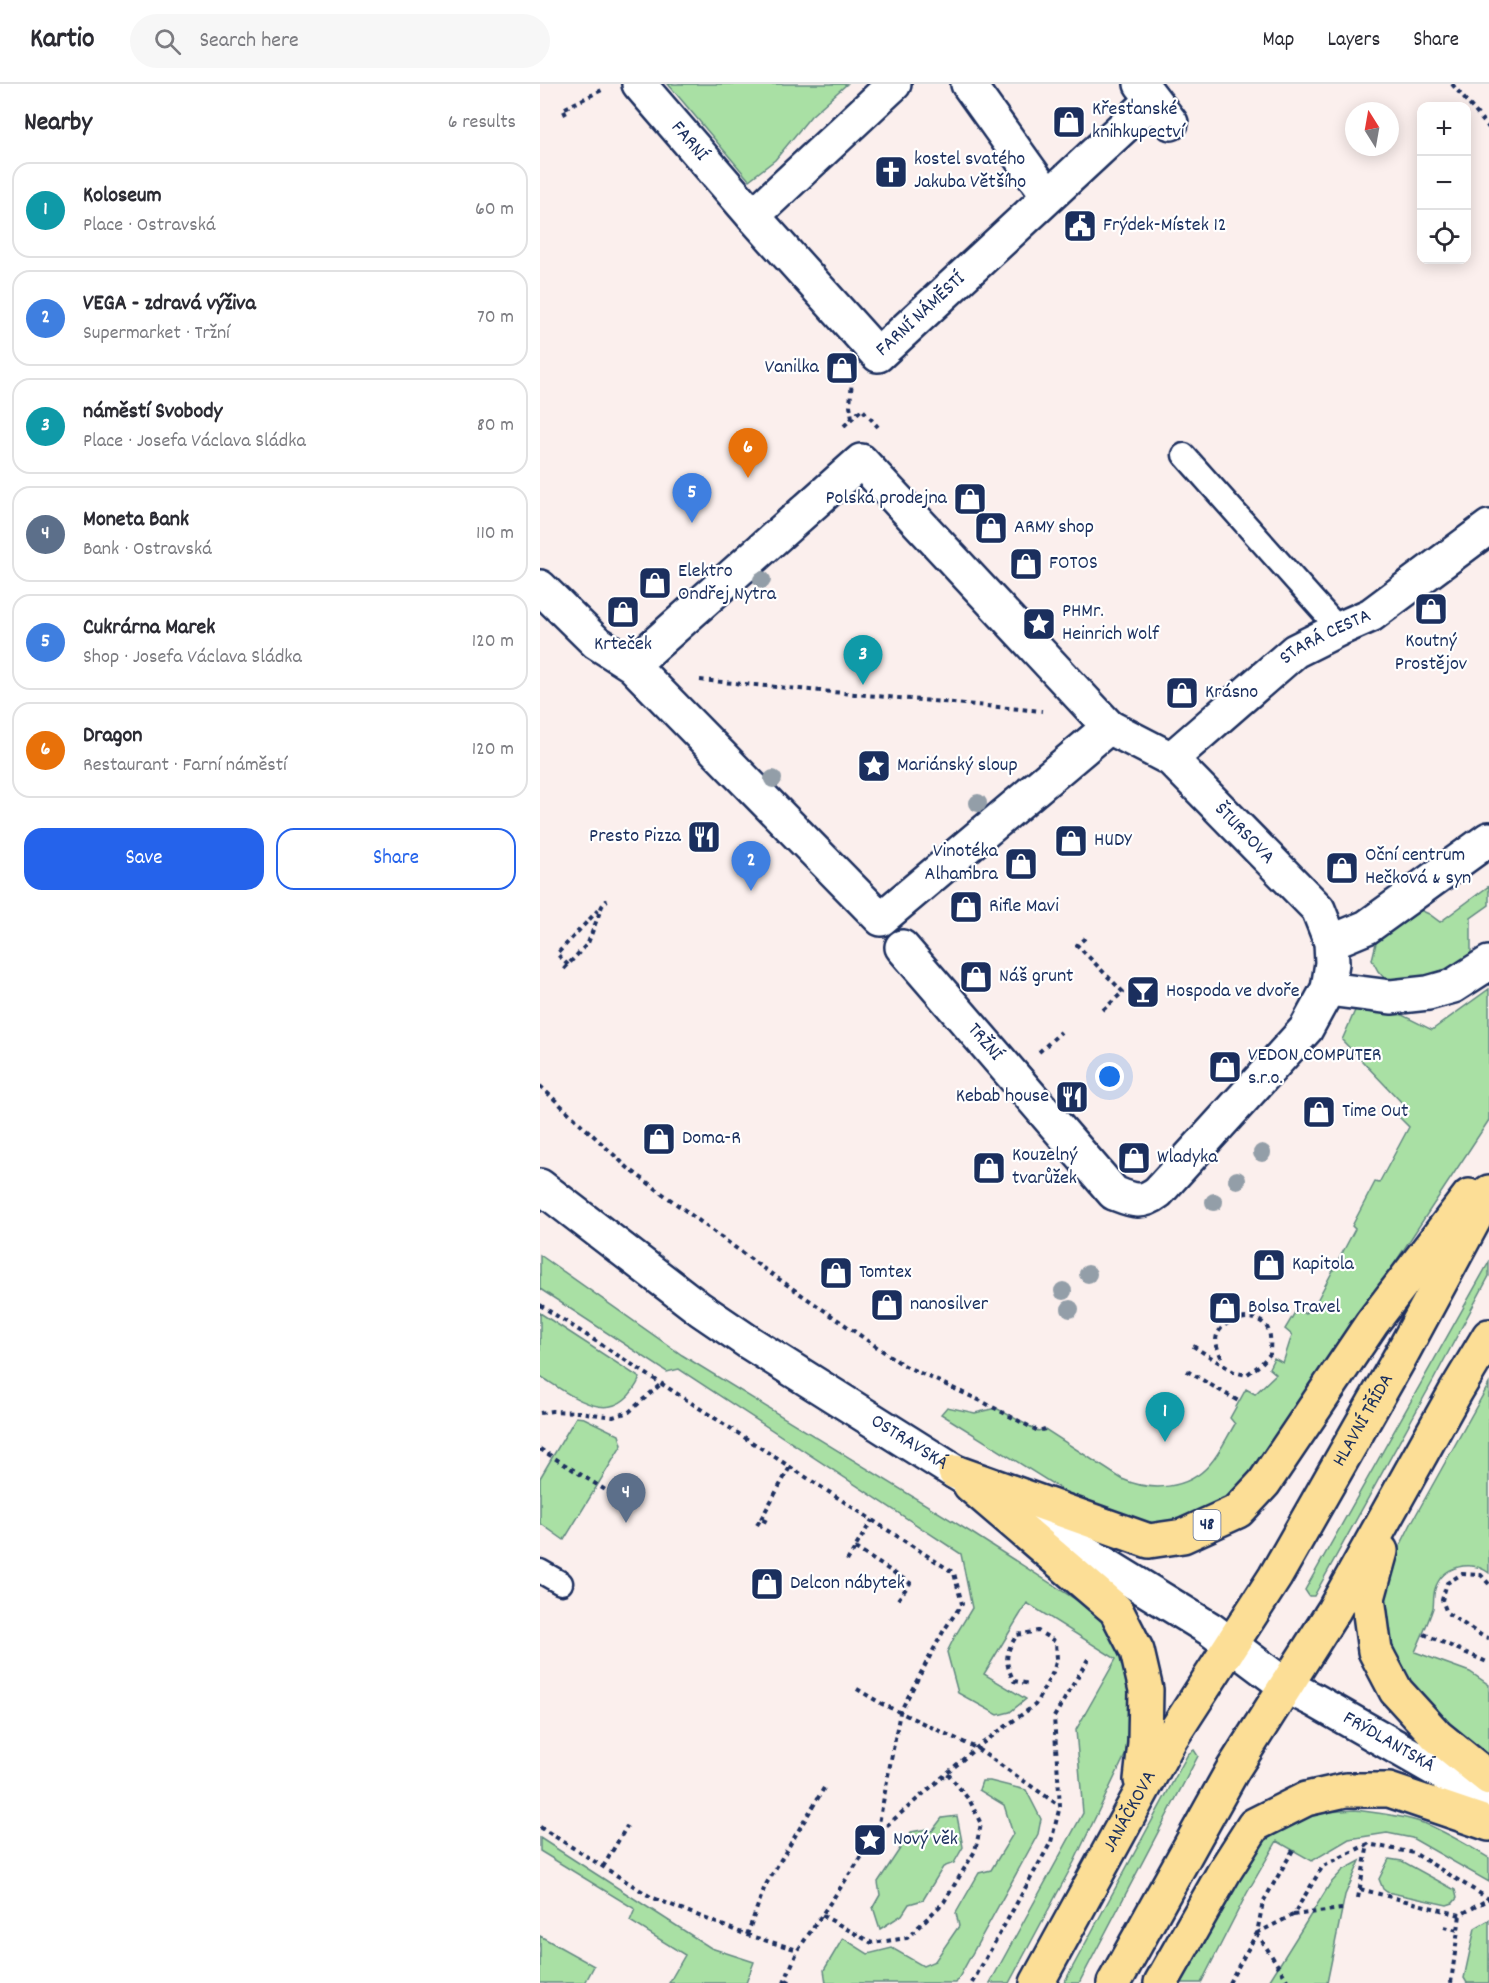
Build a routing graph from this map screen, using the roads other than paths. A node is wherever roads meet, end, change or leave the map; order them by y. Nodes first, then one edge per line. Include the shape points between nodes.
1 (626, 84) edge
2 (894, 84) edge
3 (968, 84) edge
4 (1152, 105) edge
5 (1051, 185) junction
6 (746, 208) junction
7 (1184, 455) dead end
8 (1489, 527) edge
9 (540, 587) edge
10 (1339, 629) junction
11 (632, 665) junction
12 (1109, 727) junction
13 (1171, 759) junction
14 (1489, 839) edge
15 (881, 919) junction
16 (1331, 942) junction
17 (902, 947) joint
18 (1489, 963) edge
19 (1328, 989) junction
20 (1489, 1170) edge
21 (540, 1186) edge
22 (1489, 1192) edge
23 (1489, 1336) edge
24 (955, 1472) junction
25 (1395, 1500) junction
26 (540, 1571) edge
27 (561, 1584) dead end
28 (1231, 1644) junction
29 (1286, 1686) junction
30 (1489, 1778) edge
31 (1140, 1793) junction
32 (1489, 1800) edge
33 (1489, 1824) edge
34 (1037, 1983) edge
35 (1113, 1983) edge
36 (1161, 1983) edge

1 - 6 street, FARNÍ
2 - 6 street
3 - 5 street
4 - 5 street, FARNÍ NÁMĚSTÍ
5 - 6 street, FARNÍ NÁMĚSTÍ via 878,355
7 - 10 lane
8 - 10 street, STARÁ CESTA via 1371,615
9 - 11 street via 596,642
10 - 13 street, STARÁ CESTA via 1295,651
11 - 12 street, ŠTURSOVA via 861,461
11 - 15 street
12 - 13 street, ŠTURSOVA
12 - 15 street
13 - 16 street, ŠTURSOVA via 1318,909
14 - 16 street via 1367,927
15 - 17 lane
16 - 19 street
17 - 19 street, TRŽNÍ via 1114,1193 1134,1200 1148,1199 1158,1192 1306,1029
18 - 19 street via 1453,986 1428,993 1391,997
20 - 24 main road, 48 via 1372,1323 1264,1483 1238,1511 1183,1536 1149,1541
21 - 24 street, OSTRAVSKÁ via 700,1309
22 - 28 main road, HLAVNÍ TŘÍDA via 1275,1577
23 - 25 main road
24 - 28 street, OSTRAVSKÁ
24 - 31 main road via 1116,1610 1137,1651 1146,1690
25 - 29 main road
25 - 30 main road via 1368,1598 1375,1651 1396,1691 1437,1736
26 - 27 lane
28 - 29 street, OSTRAVSKÁ
28 - 31 main road, JANÁČKOVA
29 - 32 street, FRÝDLANTSKÁ
29 - 35 main road via 1232,1771
31 - 34 main road, JANÁČKOVA
33 - 36 main road via 1389,1790 1346,1790 1306,1799 1254,1825

